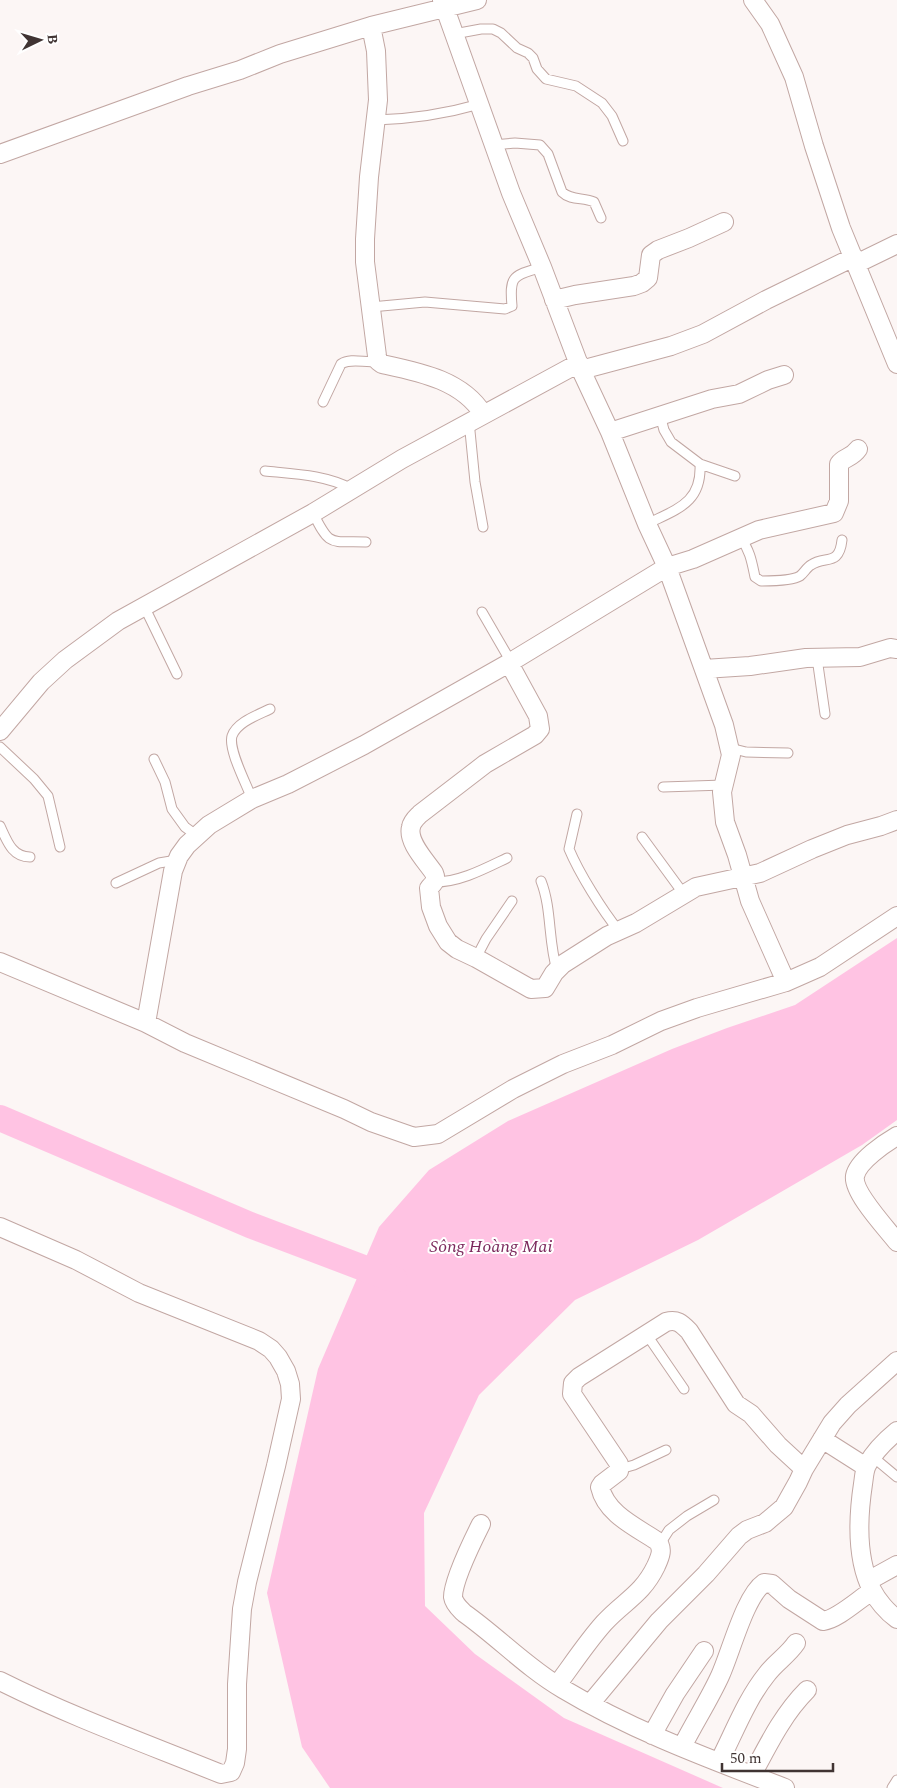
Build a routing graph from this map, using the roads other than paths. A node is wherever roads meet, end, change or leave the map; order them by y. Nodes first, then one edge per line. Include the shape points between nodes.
1 (477, 0) edge
2 (753, 0) edge
3 (443, 4) edge
4 (371, 26) junction
5 (454, 34) junction
6 (480, 104) junction
7 (376, 120) junction
8 (623, 141) dead end
9 (493, 145) junction
10 (0, 154) edge
11 (601, 218) dead end
12 (724, 222) dead end
13 (897, 244) edge
14 (855, 260) junction
15 (542, 267) junction
16 (554, 300) junction
17 (371, 307) junction
18 (896, 358) edge
19 (378, 361) junction
20 (580, 366) junction
21 (784, 375) dead end
22 (324, 402) dead end
23 (660, 415) junction
24 (476, 417) junction
25 (610, 432) junction
26 (858, 449) dead end
27 (700, 464) junction
28 (266, 471) dead end
29 (735, 476) dead end
30 (352, 489) junction
31 (313, 513) junction
32 (647, 524) junction
33 (483, 527) dead end
34 (741, 539) junction
35 (842, 540) dead end
36 (366, 542) dead end
37 (667, 567) junction
38 (144, 606) junction
39 (482, 612) dead end
40 (897, 649) edge
41 (817, 658) junction
42 (510, 663) junction
43 (704, 669) junction
44 (177, 674) dead end
45 (270, 709) dead end
46 (825, 714) dead end
47 (0, 731) edge
48 (0, 748) edge
49 (730, 748) junction
50 (788, 753) dead end
51 (154, 760) dead end
52 (724, 785) junction
53 (663, 787) dead end
54 (252, 799) junction
55 (577, 814) dead end
56 (897, 820) edge
57 (0, 826) edge
58 (196, 835) junction
59 (642, 837) dead end
60 (60, 846) dead end
61 (30, 857) dead end
62 (507, 858) dead end
63 (177, 860) junction
64 (743, 876) junction
65 (541, 880) dead end
66 (116, 882) dead end
67 (435, 882) junction
68 (683, 894) junction
69 (512, 901) dead end
70 (897, 916) edge
71 (619, 930) junction
72 (476, 958) junction
73 (0, 962) edge
74 (557, 970) junction
75 (786, 982) junction
76 (146, 1023) junction
77 (897, 1136) edge
78 (0, 1227) edge
79 (897, 1242) edge
80 (647, 1335) junction
81 (897, 1361) edge
82 (684, 1389) dead end
83 (897, 1432) edge
84 (822, 1439) junction
85 (666, 1450) dead end
86 (869, 1462) junction
87 (620, 1469) junction
88 (804, 1469) junction
89 (897, 1477) edge
90 (714, 1500) dead end
91 (481, 1524) dead end
92 (660, 1544) junction
93 (897, 1565) edge
94 (870, 1586) junction
95 (897, 1618) edge
96 (796, 1643) dead end
97 (704, 1651) dead end
98 (0, 1681) edge
99 (557, 1685) junction
100 (807, 1690) dead end
101 (590, 1704) junction
102 (652, 1735) junction
103 (682, 1747) junction
104 (719, 1762) junction
105 (752, 1775) junction
106 (897, 1780) edge
107 (785, 1788) edge
108 (892, 1788) edge

1 - 3 street
2 - 14 street via 770,24 794,77 835,210
3 - 4 street
3 - 5 street
4 - 7 street via 378,75
4 - 10 street via 280,54
5 - 6 street
5 - 8 lane via 481,29 501,33 533,58 546,79 576,86 602,103
6 - 7 lane via 443,114
6 - 9 street
7 - 17 street via 365,238
9 - 11 lane via 540,145 548,154 562,192 566,196 594,202
9 - 15 street
12 - 16 street via 658,250 652,255 648,278 642,283
13 - 14 street
14 - 18 street
14 - 20 street via 766,300 703,334 670,346
15 - 16 street
15 - 17 lane via 514,278 511,283 512,306 506,309 425,302
16 - 20 street
17 - 19 street
19 - 22 lane via 341,364
19 - 24 street via 432,376 458,389 470,396
20 - 24 street
20 - 25 street
21 - 23 street via 739,394
23 - 25 street
23 - 27 lane via 671,442
24 - 30 street
24 - 33 lane via 475,482
25 - 32 street
26 - 34 street via 839,464 839,501 834,513 771,526
27 - 29 lane
27 - 32 lane via 701,475 694,496 676,510
28 - 30 lane via 338,482
30 - 31 street
31 - 36 lane via 323,533 334,542
31 - 38 street
32 - 37 street
34 - 35 lane via 751,558 755,577 761,581 797,578 812,564 836,556
34 - 37 street
37 - 42 street
37 - 43 street
38 - 44 lane
38 - 47 street via 64,660
39 - 42 lane
40 - 41 street via 860,657
41 - 43 street
41 - 46 lane
42 - 54 street via 364,745
42 - 67 street via 538,716 540,729 485,764 412,822 410,836 434,872
43 - 49 street
45 - 54 lane via 243,724 232,735 235,757
48 - 60 lane via 48,796
49 - 50 lane via 746,752
49 - 52 street via 731,761
51 - 58 lane via 165,782 172,809 185,827
52 - 53 lane
52 - 64 street via 725,822
54 - 58 street
55 - 71 lane via 569,848
56 - 64 street via 847,835 771,870
57 - 61 lane via 15,853
58 - 63 street
59 - 68 lane
62 - 67 lane via 461,878
63 - 66 lane via 159,863
63 - 76 street
64 - 68 street via 696,887
64 - 75 street via 750,901
65 - 74 lane via 546,892 551,946
67 - 72 street via 429,888 429,895 438,926 448,942
68 - 71 street
69 - 72 lane
70 - 75 street via 820,967
71 - 74 street
72 - 74 street via 531,989 545,988
73 - 76 street
75 - 76 street via 661,1021 513,1089 438,1134 414,1137 184,1043
77 - 79 street via 874,1151 855,1175 860,1192
78 - 98 street via 76,1260 139,1293 259,1341 271,1349 286,1371 291,1398 246,1582 242,1609 237,1749 231,1772 221,1774 82,1719
80 - 82 lane
80 - 87 street via 579,1377 572,1389 572,1394
80 - 88 street via 666,1322 680,1322 736,1404 751,1414
81 - 84 street via 848,1405
83 - 86 street via 886,1440
84 - 86 street
84 - 88 street
85 - 87 lane via 634,1466
86 - 89 lane
86 - 94 street via 860,1504 860,1531 864,1569
87 - 92 street via 600,1487 605,1501 626,1521
88 - 101 street via 784,1507 765,1523 739,1536 659,1621
90 - 92 lane via 669,1530
91 - 99 street via 455,1586 454,1601 464,1613
92 - 99 street via 660,1558 644,1587 605,1622
93 - 94 street
94 - 95 street
94 - 103 street via 839,1614 823,1621 772,1584 764,1583 757,1588 719,1678
96 - 104 street via 762,1681
97 - 102 street
99 - 101 street
100 - 105 street via 781,1721
101 - 102 street
102 - 103 street
103 - 104 street
104 - 105 street
105 - 107 street
106 - 108 lane

